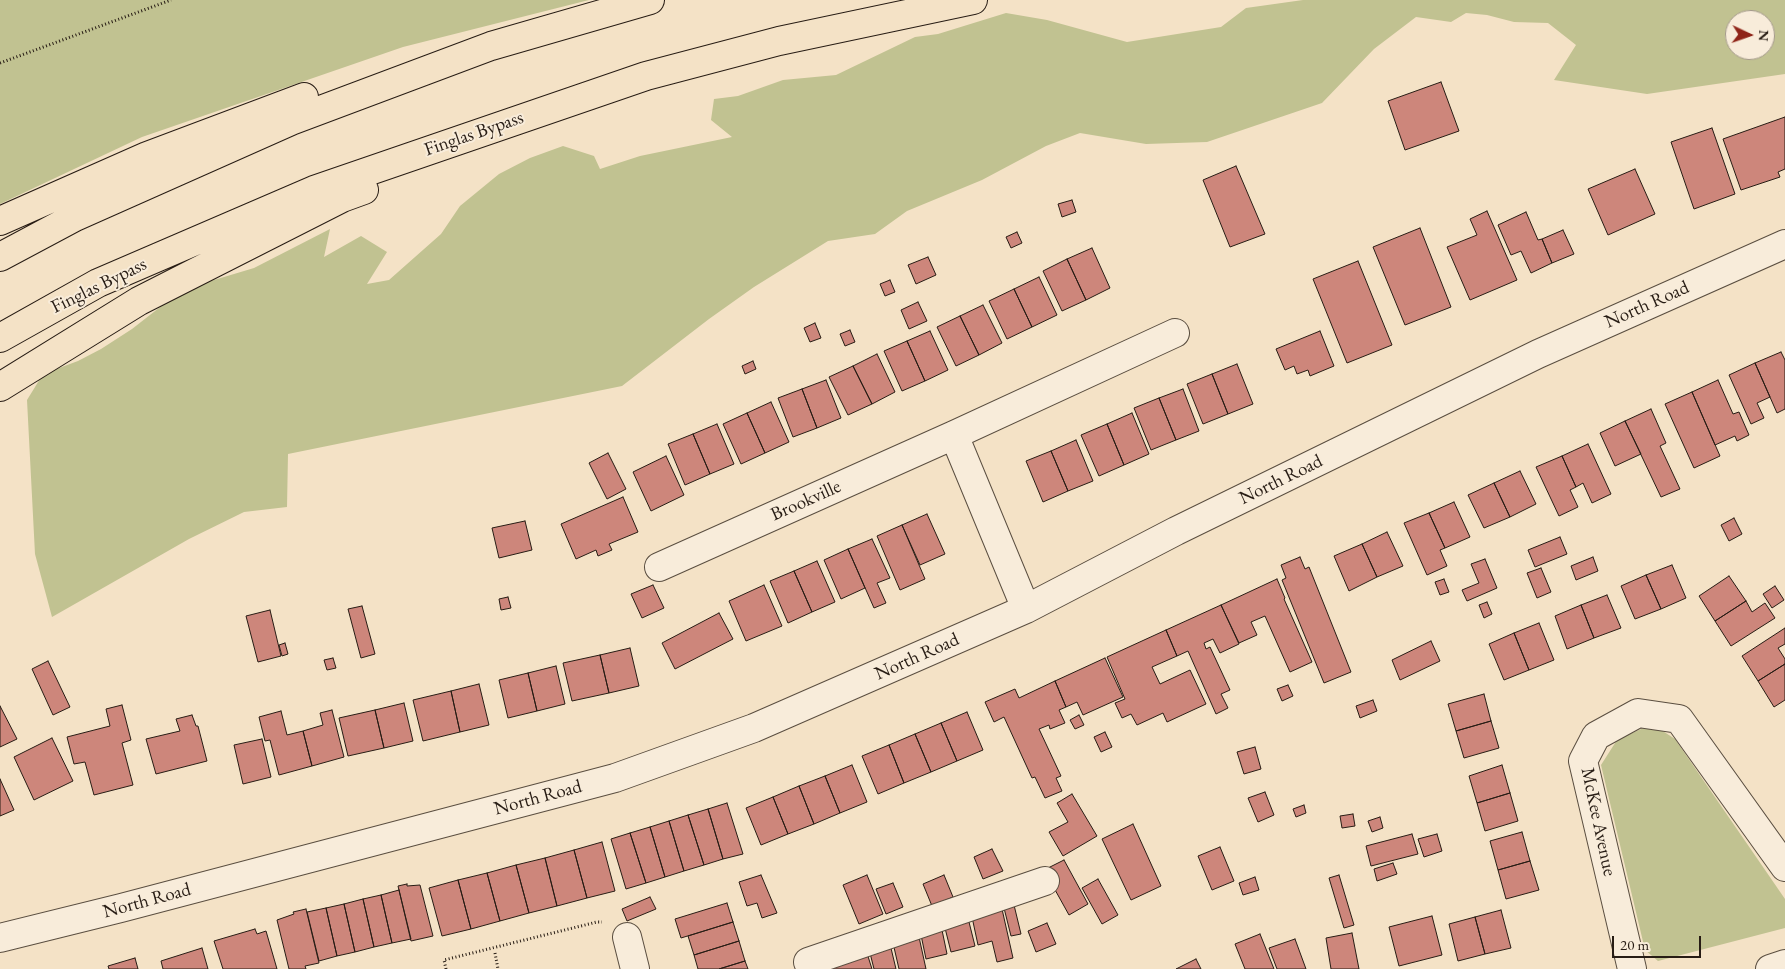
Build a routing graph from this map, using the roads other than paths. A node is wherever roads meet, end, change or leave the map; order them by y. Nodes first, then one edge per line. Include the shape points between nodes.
1 (608, 0) edge
2 (650, 0) edge
3 (974, 0) edge
4 (779, 42) junction
5 (0, 221) edge
6 (1785, 244) edge
7 (0, 258) edge
8 (1175, 333) dead end
9 (0, 338) edge
10 (0, 387) edge
11 (954, 435) junction
12 (659, 567) dead end
13 (1026, 609) junction
14 (1785, 867) edge
15 (1045, 881) dead end
16 (617, 930) road end
17 (0, 938) edge
18 (1785, 964) edge
19 (635, 969) edge
20 (811, 969) edge
21 (1632, 969) edge
22 (1770, 969) edge

1 - 5 main road via 370,72 147,156
2 - 7 main road via 491,46 291,122 75,217
3 - 4 main road, Finglas Bypass
4 - 9 main road, Finglas Bypass via 646,76 314,190 98,283
4 - 10 main road via 543,120 342,198 138,301
6 - 13 street, North Road via 1538,354 1176,531
8 - 11 street, Brookville
11 - 12 street, Brookville
11 - 13 street
13 - 17 street, North Road via 754,728 615,778
14 - 21 street, McKee Avenue via 1679,719 1638,713 1596,736 1583,761
15 - 20 street via 808,962
16 - 19 street
18 - 22 street

